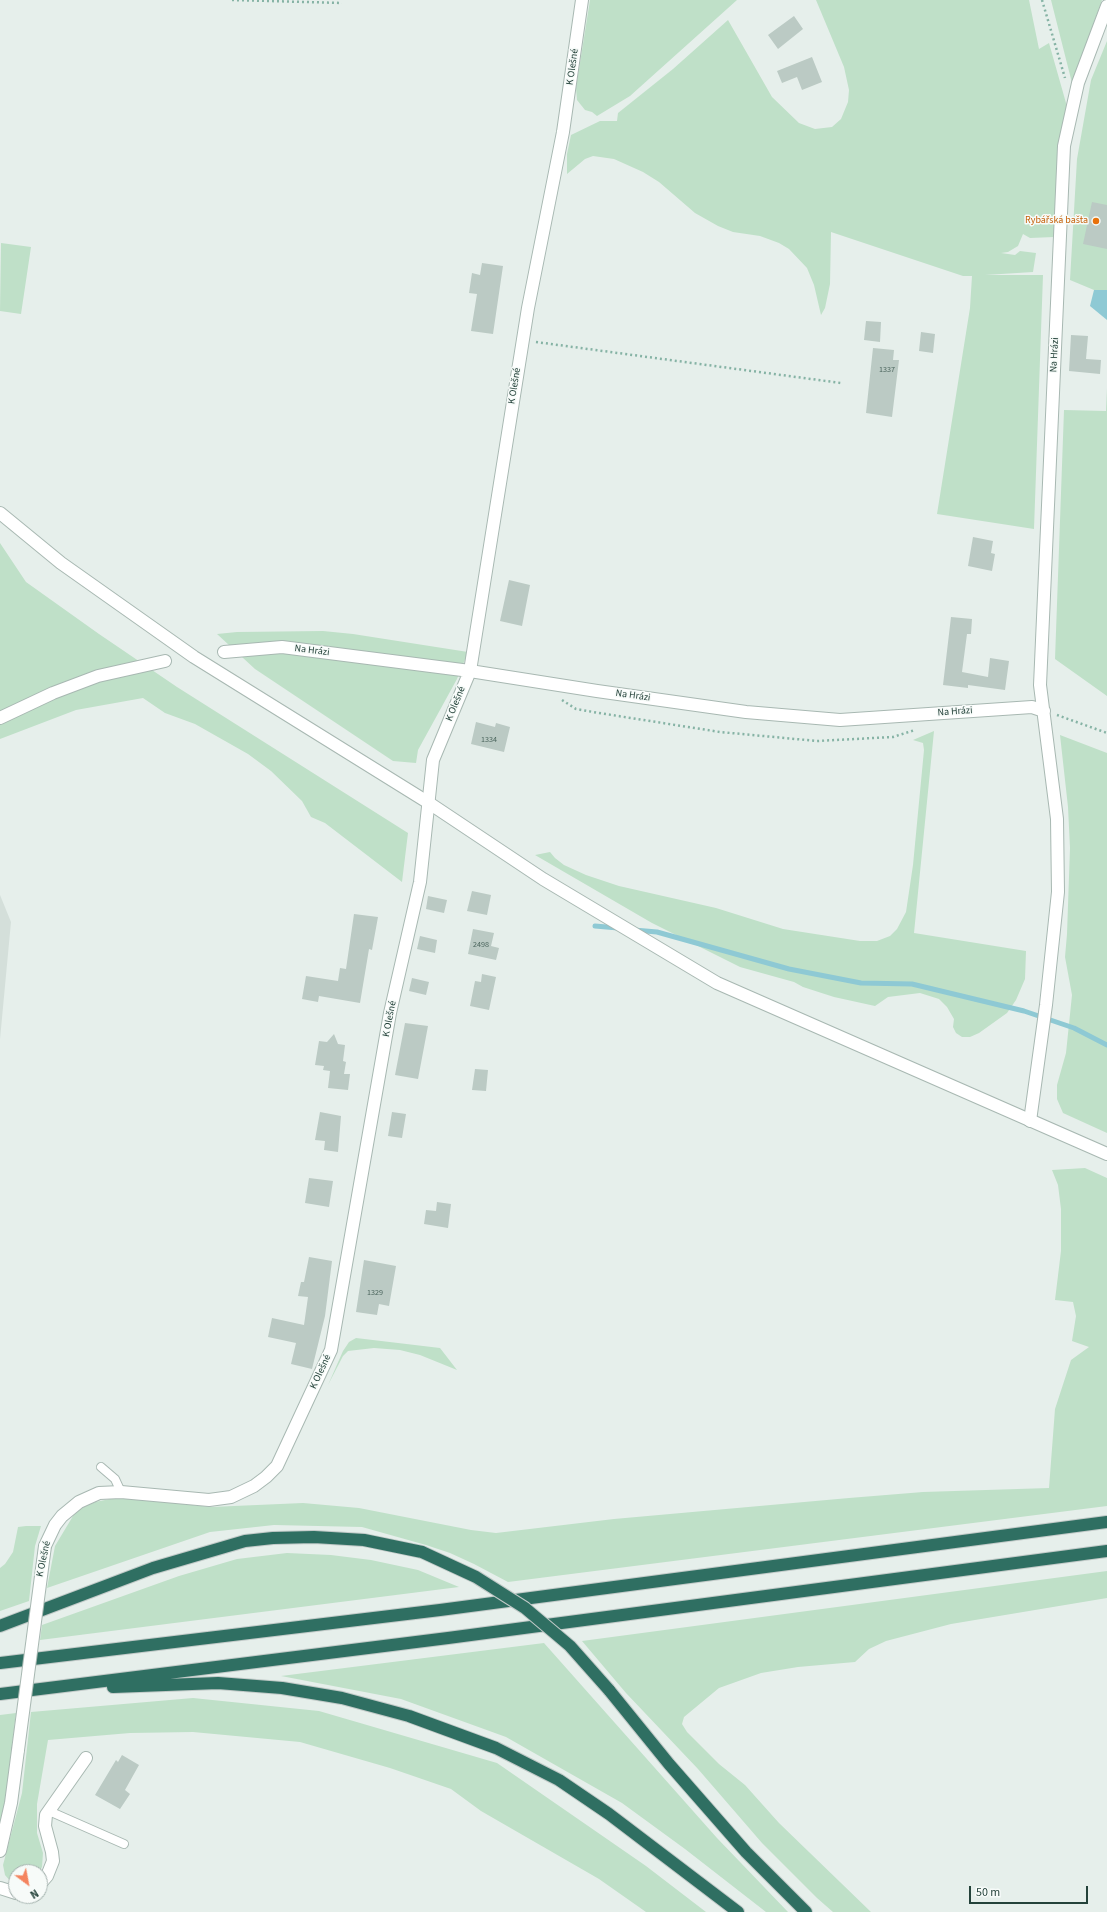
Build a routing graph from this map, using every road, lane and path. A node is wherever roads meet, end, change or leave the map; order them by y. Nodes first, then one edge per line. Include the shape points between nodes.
1 (232, 0) edge
2 (582, 0) edge
3 (1042, 0) edge
4 (342, 3) dead end
5 (1107, 6) edge
6 (1066, 79) dead end
7 (522, 340) junction
8 (841, 383) dead end
9 (0, 513) edge
10 (224, 652) dead end
11 (166, 661) dead end
12 (470, 671) junction
13 (1044, 711) junction
14 (0, 718) edge
15 (1107, 733) edge
16 (429, 803) junction
17 (1030, 1121) junction
18 (1107, 1154) edge
19 (101, 1466) dead end
20 (121, 1492) junction
21 (1107, 1522) edge
22 (1107, 1551) edge
23 (0, 1626) edge
24 (0, 1663) edge
25 (37, 1689) junction
26 (0, 1694) edge
27 (86, 1758) dead end
28 (49, 1811) junction
29 (124, 1844) dead end
30 (0, 1851) edge
31 (48, 1874) edge
32 (738, 1912) edge
33 (806, 1912) edge

1 - 4 path
2 - 7 street, K Olešné via 563,132
3 - 6 path
5 - 13 street, Na Hrázi via 1078,83 1064,146 1040,685
7 - 8 path
7 - 12 street, K Olešné
9 - 16 street via 61,563 194,657
10 - 12 street, Na Hrázi via 282,647
11 - 14 street via 98,676 53,693
12 - 13 street, Na Hrázi via 746,712 840,720 1032,707
12 - 16 street, K Olešné via 433,760
13 - 15 path
13 - 17 street via 1057,819 1058,885 1046,1005
16 - 17 street via 543,879 717,983
16 - 20 street, K Olešné via 420,882 390,1013 331,1350 277,1466 254,1486 231,1497 209,1500
17 - 18 street
19 - 20 lane via 115,1479
20 - 30 street, K Olešné, bridge via 99,1494 79,1502 55,1525 45,1546 11,1803
21 - 24 highway via 448,1609
22 - 25 highway via 456,1637
23 - 33 highway, bridge via 153,1568 245,1541 314,1537 364,1540 422,1552 476,1577 525,1608 570,1646 746,1852
25 - 26 highway
25 - 32 highway via 218,1683 282,1688 342,1698 409,1716 496,1748 559,1780 609,1814
27 - 28 street
28 - 29 lane
28 - 31 street via 45,1826 53,1861

